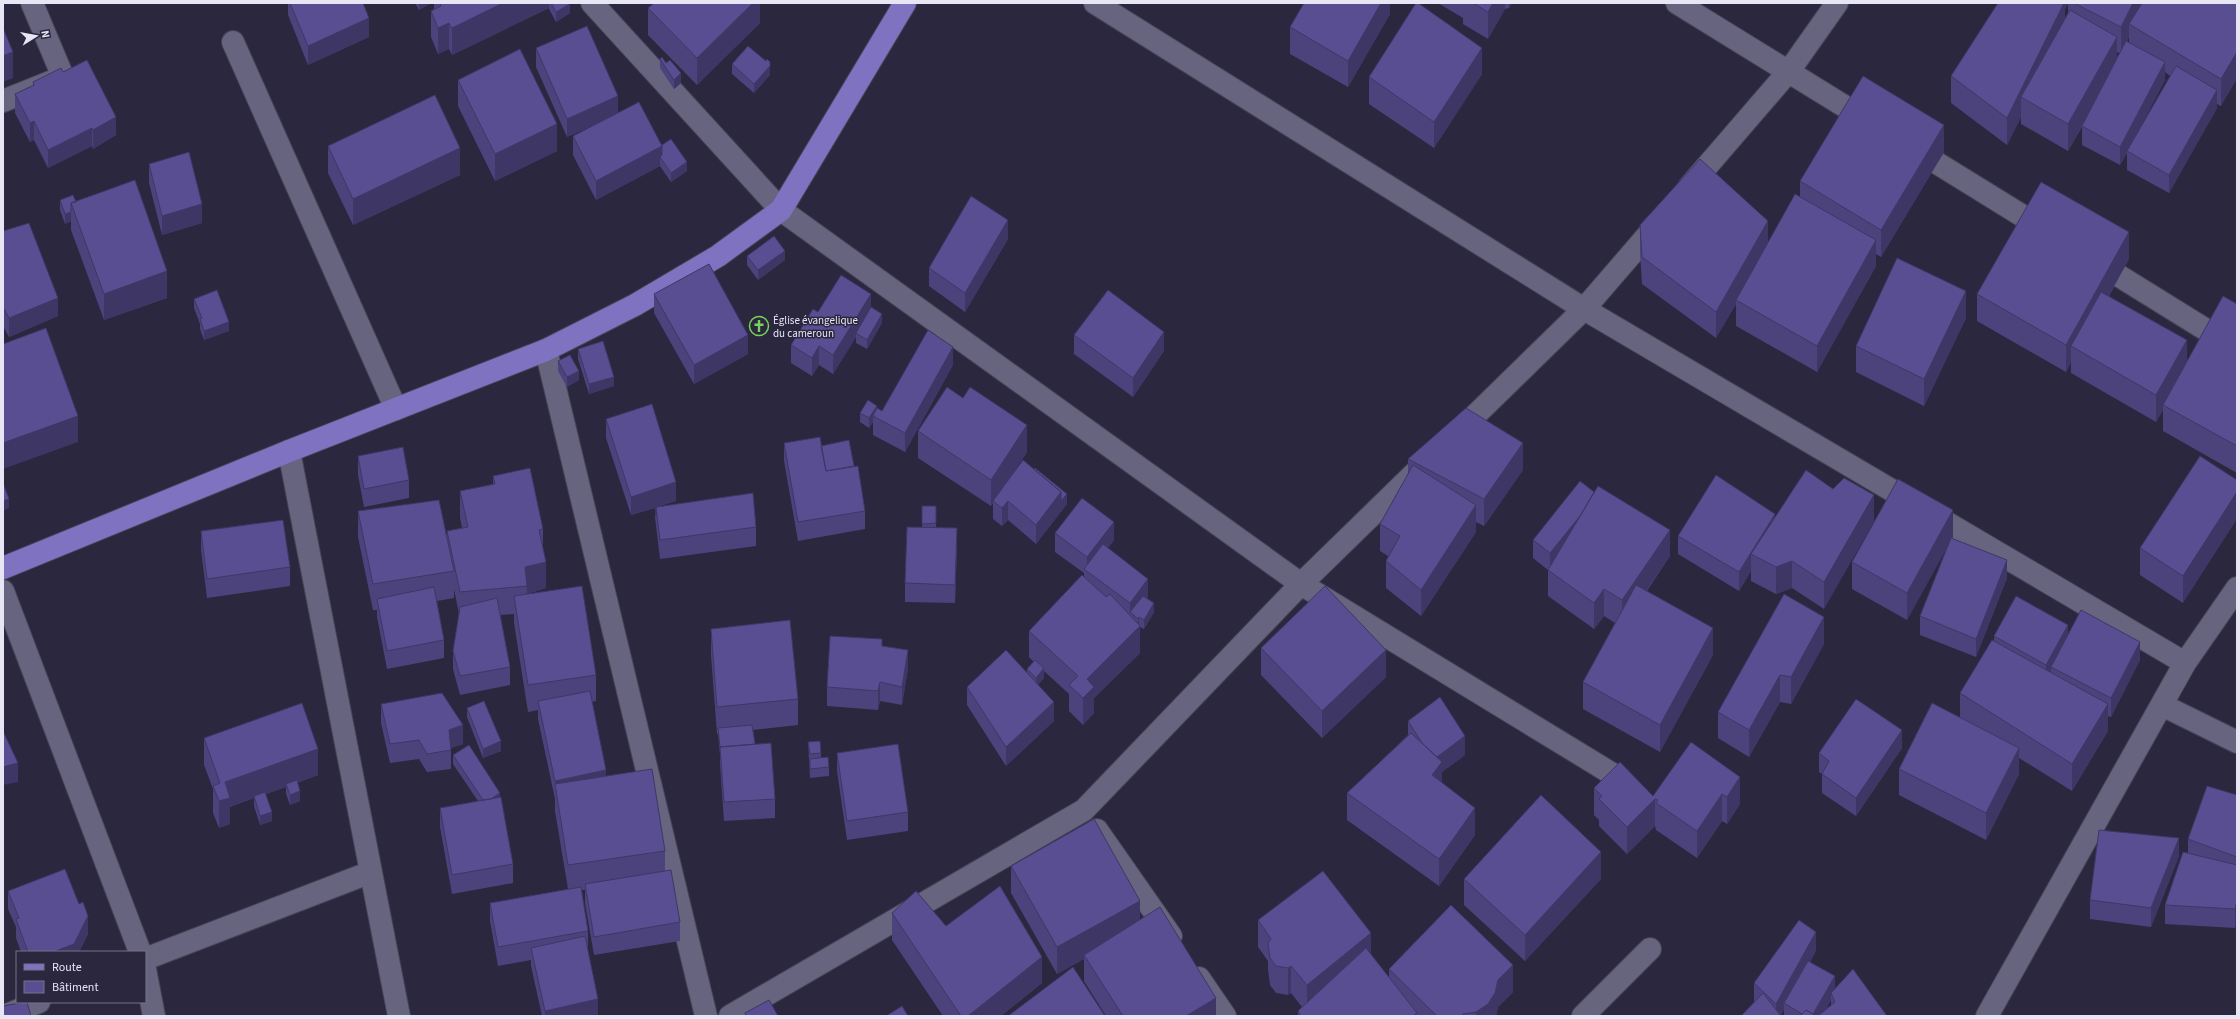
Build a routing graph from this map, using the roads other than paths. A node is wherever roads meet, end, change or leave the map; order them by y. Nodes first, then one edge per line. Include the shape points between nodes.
1 (32, 3) edge
2 (592, 3) edge
3 (905, 3) edge
4 (1094, 3) edge
5 (1677, 3) edge
6 (1837, 3) edge
7 (233, 42) dead end
8 (1789, 71) junction
9 (3, 101) edge
10 (781, 210) junction
11 (1584, 309) junction
12 (2237, 349) edge
13 (546, 350) junction
14 (396, 409) junction
15 (289, 451) junction
16 (3, 568) edge
17 (1301, 584) junction
18 (2237, 588) edge
19 (3, 591) edge
20 (2185, 663) junction
21 (2162, 705) junction
22 (2237, 742) edge
23 (1614, 775) edge
24 (1084, 810) junction
25 (371, 872) junction
26 (1650, 949) dead end
27 (140, 951) edge
28 (146, 959) edge
29 (146, 974) edge
30 (36, 1003) edge
31 (4, 1016) edge
32 (154, 1016) edge
33 (399, 1016) edge
34 (706, 1016) edge
35 (730, 1016) edge
36 (1225, 1016) edge
37 (1584, 1016) edge
38 (1987, 1016) edge

1 - 9 street via 63,77
2 - 10 street
3 - 10 main road
4 - 11 street
5 - 8 street
6 - 8 street
7 - 14 street
8 - 11 street
8 - 12 street
10 - 13 main road via 718,256 634,306
10 - 17 street
11 - 17 street
11 - 20 street
13 - 14 main road
13 - 34 street
14 - 15 main road
15 - 16 main road
15 - 25 street
17 - 23 street
17 - 24 street
18 - 20 street
19 - 27 street
20 - 21 street
21 - 22 street
21 - 38 street
24 - 35 street
24 - 36 street
25 - 28 street
25 - 33 street
26 - 37 street
29 - 32 street
30 - 31 street

